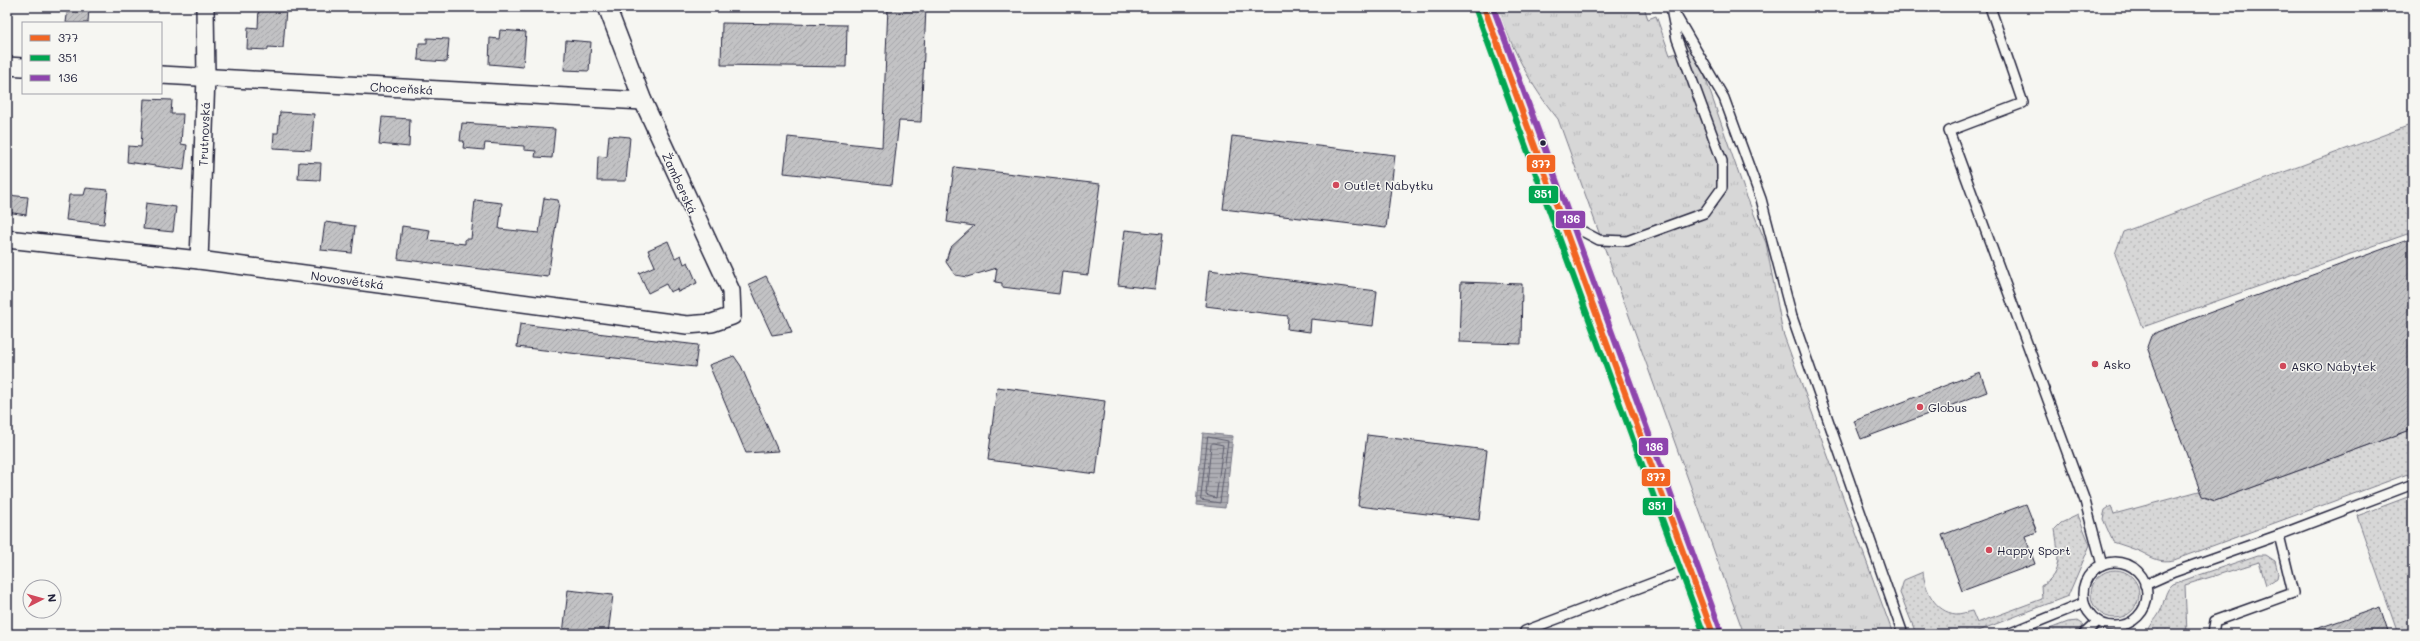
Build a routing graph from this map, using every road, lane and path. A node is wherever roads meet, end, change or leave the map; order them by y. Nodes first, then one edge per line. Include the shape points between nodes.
1 (205, 7) edge
2 (607, 7) edge
3 (1484, 7) edge
4 (1671, 7) edge
5 (1990, 7) edge
6 (7, 66) edge
7 (22, 66) edge
8 (162, 75) edge
9 (206, 78) junction
10 (642, 101) junction
11 (1562, 220) junction
12 (7, 239) edge
13 (199, 260) junction
14 (688, 324) joint
15 (2413, 484) edge
16 (2279, 535) junction
17 (2102, 565) junction
18 (1690, 569) junction
19 (2145, 585) junction
20 (2084, 603) junction
21 (2098, 621) junction
22 (2125, 624) junction
23 (1525, 631) dead end
24 (1713, 634) edge
25 (1903, 634) edge
26 (2008, 634) edge
27 (2084, 634) edge
28 (2129, 634) edge
29 (2213, 634) edge

1 - 9 street, Trutnovská
2 - 10 street, Žamberská
3 - 11 street
4 - 11 lane via 1677,39 1722,161 1722,188 1704,213 1627,241 1599,240
4 - 25 lane via 1724,98 1761,199 1792,317
5 - 17 lane via 2023,103 1949,131 2085,501
6 - 7 street
8 - 9 street, Choceňská
9 - 10 street, Choceňská
9 - 13 street, Trutnovská
10 - 14 street, Žamberská via 731,291 732,316 712,323
11 - 18 street
12 - 13 street, Novosvětská
13 - 14 street, Novosvětská
15 - 16 lane
16 - 19 lane via 2174,572
16 - 29 lane via 2293,593 2215,621
17 - 19 lane via 2113,562 2133,568 2141,575
17 - 20 lane via 2094,569 2084,585
18 - 23 lane
18 - 24 street
19 - 22 lane via 2147,595 2141,613
20 - 21 lane
20 - 26 lane
21 - 22 lane via 2116,626
21 - 27 lane
22 - 28 lane

